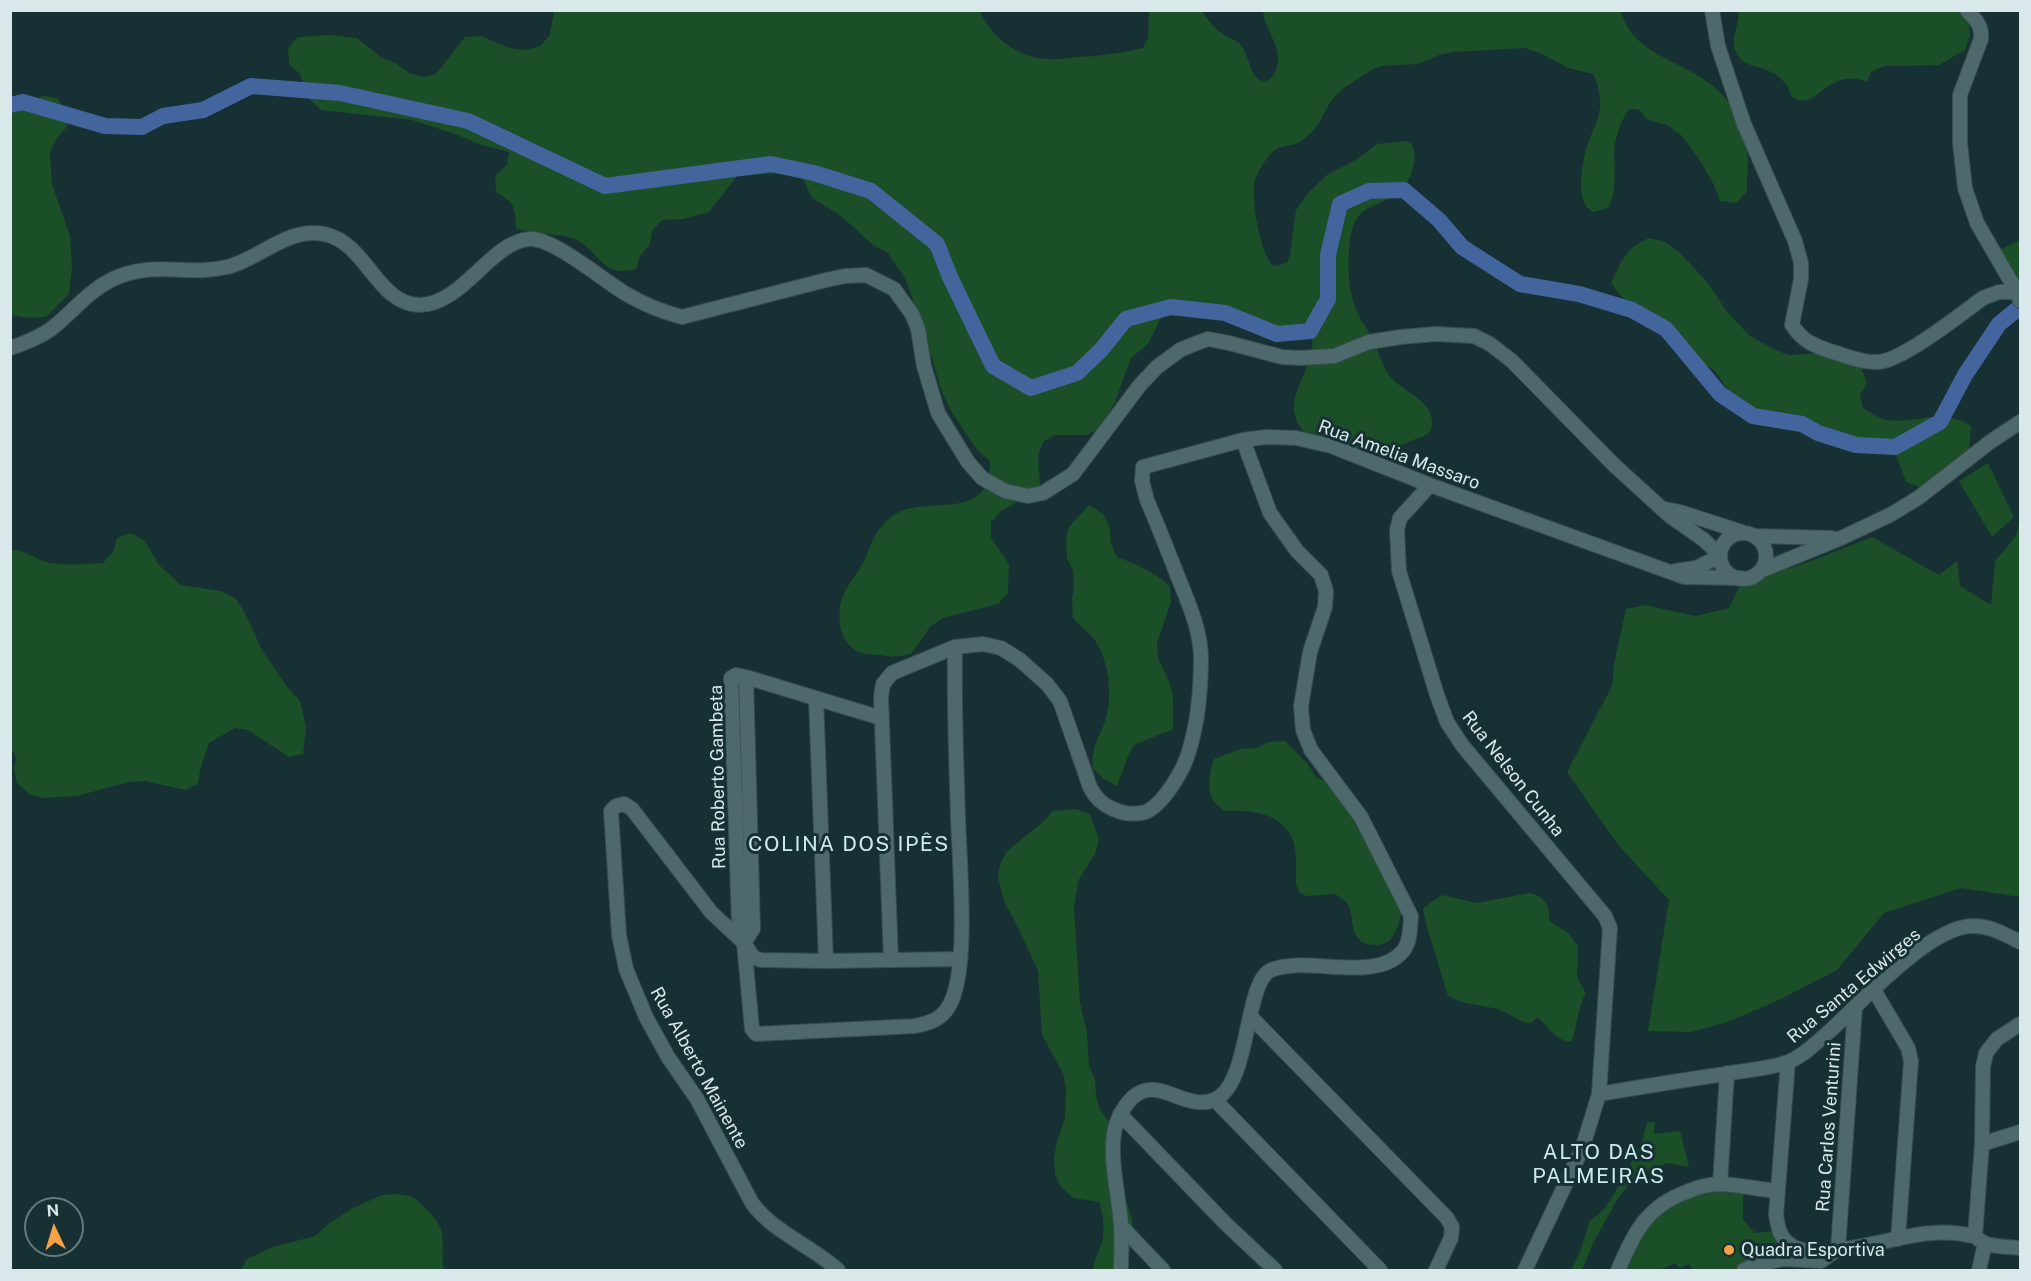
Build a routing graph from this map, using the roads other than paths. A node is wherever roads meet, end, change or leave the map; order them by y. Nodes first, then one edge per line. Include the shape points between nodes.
1 (1712, 10) edge
2 (1967, 10) edge
3 (2019, 296) edge
4 (10, 348) edge
5 (2020, 422) edge
6 (1244, 440) junction
7 (1430, 485) junction
8 (1664, 509) junction
9 (1752, 535) junction
10 (1841, 538) junction
11 (1720, 555) junction
12 (1760, 570) junction
13 (1667, 572) junction
14 (1741, 578) junction
15 (954, 647) junction
16 (816, 698) junction
17 (882, 718) junction
18 (2020, 942) edge
19 (744, 943) junction
20 (960, 959) junction
21 (891, 960) junction
22 (826, 961) junction
23 (1874, 990) junction
24 (1855, 1008) junction
25 (1250, 1016) junction
26 (2020, 1024) edge
27 (1788, 1062) junction
28 (1727, 1073) junction
29 (1599, 1094) junction
30 (1215, 1100) junction
31 (1120, 1114) junction
32 (2020, 1132) edge
33 (1982, 1144) junction
34 (1720, 1184) junction
35 (1776, 1191) junction
36 (1122, 1227) junction
37 (1898, 1239) junction
38 (1980, 1239) junction
39 (2020, 1248) edge
40 (1838, 1249) junction
41 (838, 1270) edge
42 (1121, 1270) edge
43 (1163, 1270) edge
44 (1275, 1270) edge
45 (1380, 1270) edge
46 (1436, 1270) edge
47 (1525, 1270) edge
48 (1618, 1270) edge
49 (1744, 1270) edge
50 (1979, 1270) edge

1 - 3 street via 1718,46 1744,124 1796,241 1801,279 1792,325 1799,335 1809,344 1865,362 1881,362 1898,357 1983,298 1999,292
2 - 3 street via 1982,30 1960,95 1965,188 1977,223
4 - 8 street via 43,334 90,293 125,273 228,267 306,233 339,239 390,294 419,305 448,296 502,251 530,239 559,248 627,295 682,317 845,276 866,275 894,289 918,329 938,413 968,462 982,478 1005,491 1028,496 1043,494 1073,474 1157,368 1180,350 1208,339 1282,357 1334,356 1369,342 1435,334 1474,336 1505,355 1614,465
5 - 10 street via 1918,498
6 - 7 street, Rua Amelia Massaro via 1266,437 1331,446
6 - 15 street, Rua Amelia Massaro via 1143,467 1142,481 1197,630 1201,655 1199,701 1189,752 1162,799 1147,811 1124,812 1107,807 1096,798 1060,701 1020,660 1001,648 983,644
6 - 25 street via 1270,513 1297,551 1321,575 1326,591 1306,674 1301,706 1303,730 1311,750 1361,817 1411,916 1404,951 1388,962 1365,968 1287,966 1269,971 1260,982
7 - 13 street, Rua Amelia Massaro
7 - 29 street, Rua Nelson Cunha via 1400,518 1399,571 1447,722 1605,916 1610,928
8 - 9 street
8 - 11 street
9 - 10 street
9 - 11 street via 1732,536
9 - 12 street via 1765,550
10 - 12 street
11 - 13 street via 1696,568
11 - 14 street via 1727,573
12 - 14 street via 1752,577
13 - 14 street, Rua Amelia Massaro via 1684,577
15 - 17 street via 892,673 883,684
15 - 20 street
16 - 17 street
16 - 19 street, Rua Roberto Gambeta via 746,677 753,929
16 - 22 street
17 - 21 street
18 - 23 street, Rua Santa Edwirges via 1978,927 1951,931 1890,973
19 - 20 street via 752,1029 759,1035 931,1023 950,1005
19 - 22 street via 753,957 761,960
19 - 41 street, Rua Alberto Mainente via 711,912 632,810 624,804 616,806 611,811 619,934 626,969 646,1017 697,1099 760,1214
20 - 21 street
21 - 22 street
23 - 24 street, Rua Santa Edwirges
23 - 37 street via 1908,1048 1911,1061
24 - 27 street, Rua Santa Edwirges via 1806,1052
24 - 40 street, Rua Carlos Venturini
25 - 30 street via 1238,1067 1226,1090
25 - 46 street via 1447,1218 1452,1227 1450,1238
26 - 33 street via 1986,1053
27 - 28 street, Rua Santa Edwirges
27 - 35 street
28 - 29 street, Rua Santa Edwirges
28 - 34 street
29 - 47 street, Rua Nelson Cunha via 1581,1149
30 - 31 street via 1197,1102 1164,1090 1147,1090 1132,1097
30 - 45 street
31 - 36 street via 1112,1148
31 - 44 street
32 - 33 street
33 - 38 street
34 - 35 street
34 - 48 street via 1674,1196 1649,1213
35 - 40 street via 1779,1234 1789,1245 1800,1250
36 - 42 street
36 - 43 street
37 - 38 street via 1929,1233
37 - 40 street
38 - 39 street
38 - 50 street
40 - 49 street via 1821,1261 1784,1259

